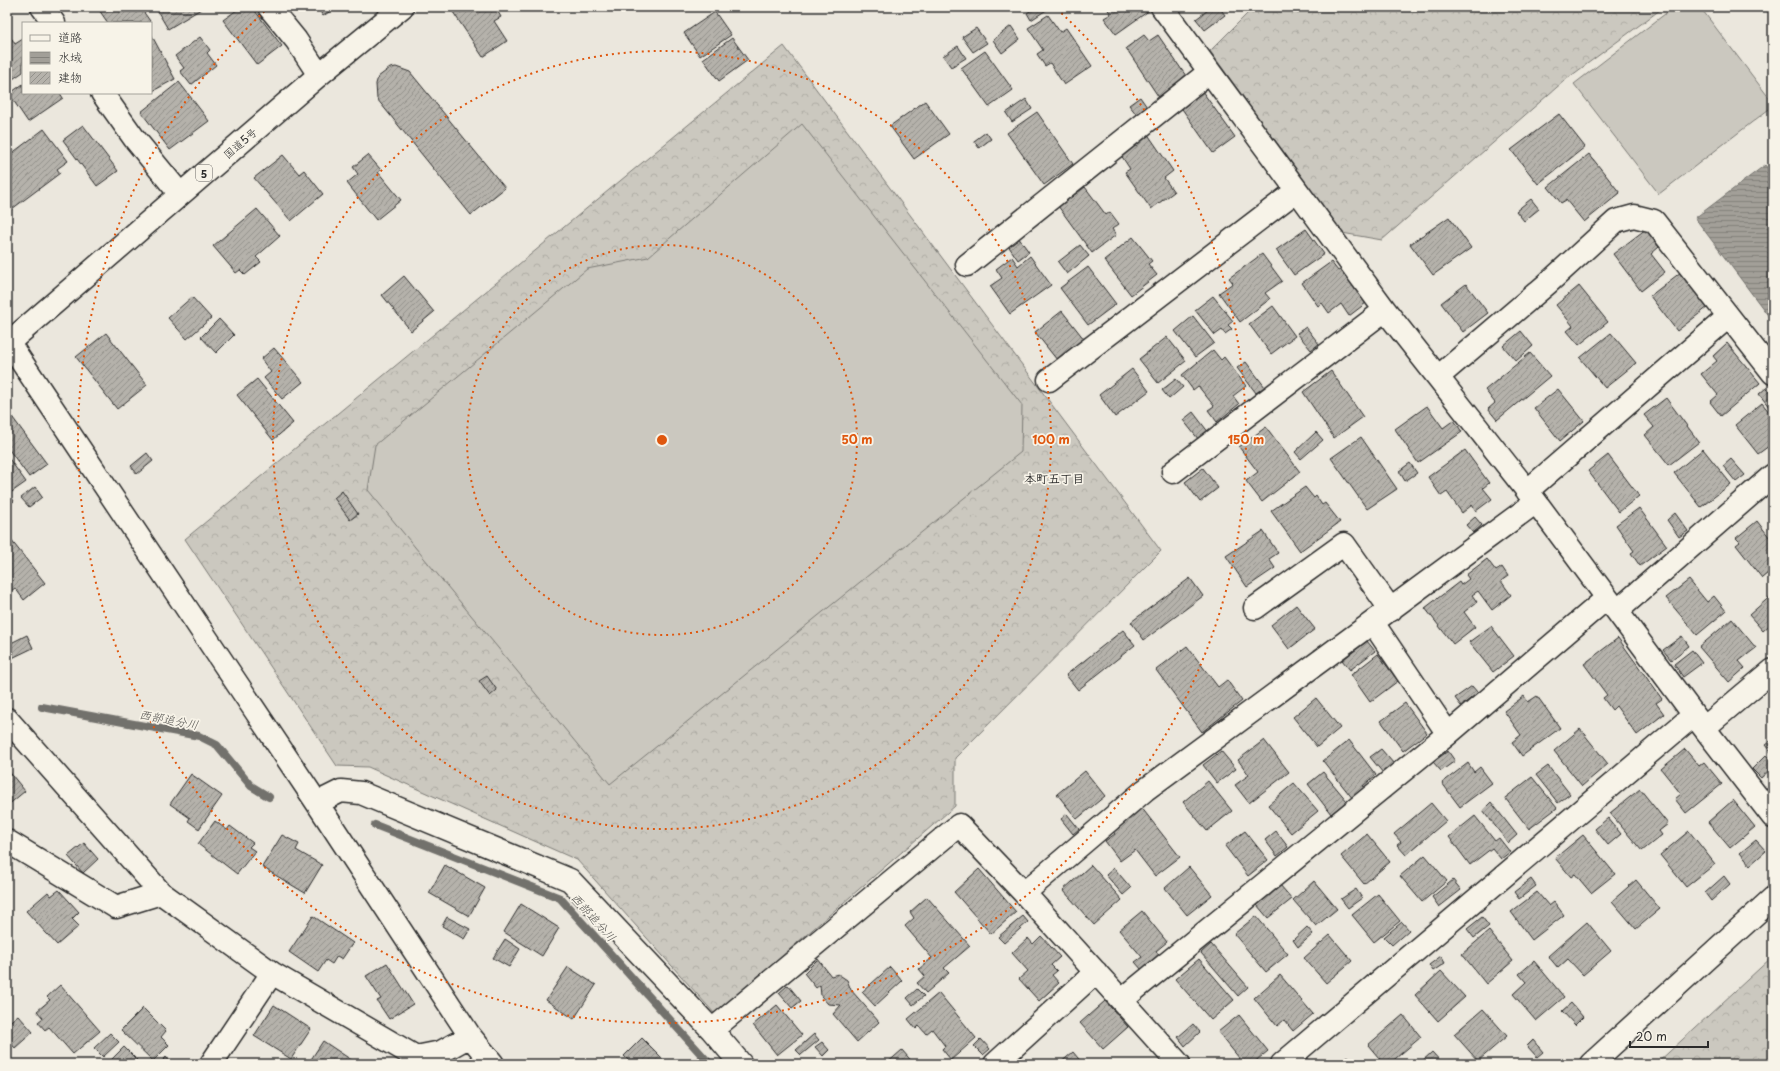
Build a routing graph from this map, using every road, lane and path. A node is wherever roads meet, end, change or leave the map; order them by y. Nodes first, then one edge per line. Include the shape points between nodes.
1 (42, 7) edge
2 (269, 7) edge
3 (402, 7) edge
4 (1162, 7) edge
5 (53, 22) edge
6 (1209, 72) junction
7 (320, 75) junction
8 (103, 94) edge
9 (1296, 191) junction
10 (180, 194) junction
11 (967, 265) dead end
12 (1385, 310) junction
13 (1728, 317) junction
14 (8, 344) edge
15 (1773, 373) edge
16 (1438, 377) junction
17 (1049, 380) dead end
18 (1173, 472) dead end
19 (1773, 475) edge
20 (1532, 497) junction
21 (1612, 604) junction
22 (1255, 608) dead end
23 (1391, 610) junction
24 (1373, 623) junction
25 (1773, 670) edge
26 (7, 718) edge
27 (1699, 721) junction
28 (1448, 734) junction
29 (317, 804) junction
30 (1773, 817) edge
31 (7, 841) edge
32 (161, 893) junction
33 (1024, 893) junction
34 (1773, 898) edge
35 (1096, 972) junction
36 (272, 973) junction
37 (1122, 1000) junction
38 (712, 1030) junction
39 (470, 1036) junction
40 (219, 1061) edge
41 (492, 1064) edge
42 (741, 1064) edge
43 (995, 1064) edge
44 (1179, 1064) edge
45 (1282, 1064) edge
46 (1591, 1064) edge

1 - 5 main road
2 - 7 main road
3 - 7 main road, 国道5号 / 5
4 - 6 main road
6 - 9 main road
6 - 11 main road
7 - 10 main road, 国道5号 / 5
8 - 10 main road via 134,138
9 - 12 main road
9 - 17 main road
10 - 14 main road, 国道5号 / 5
12 - 16 main road
12 - 18 main road
13 - 15 main road
13 - 16 main road via 1654,221 1634,216 1616,221
13 - 20 main road
14 - 29 main road
16 - 20 main road
19 - 21 main road
20 - 21 main road
20 - 23 main road
21 - 27 main road
21 - 28 main road
22 - 23 main road via 1344,544
23 - 24 main road
24 - 28 main road
24 - 33 main road via 1145,790
25 - 27 main road
26 - 32 main road
27 - 30 main road
27 - 45 main road
28 - 37 main road
29 - 38 main road via 341,791 361,793 570,880
29 - 39 main road
31 - 32 main road via 116,907
32 - 36 main road
33 - 35 main road
33 - 38 main road via 959,825
34 - 46 main road
35 - 37 main road
35 - 43 main road
36 - 39 main road via 416,1057 441,1052
36 - 40 main road
37 - 44 main road
38 - 42 main road
39 - 41 main road

